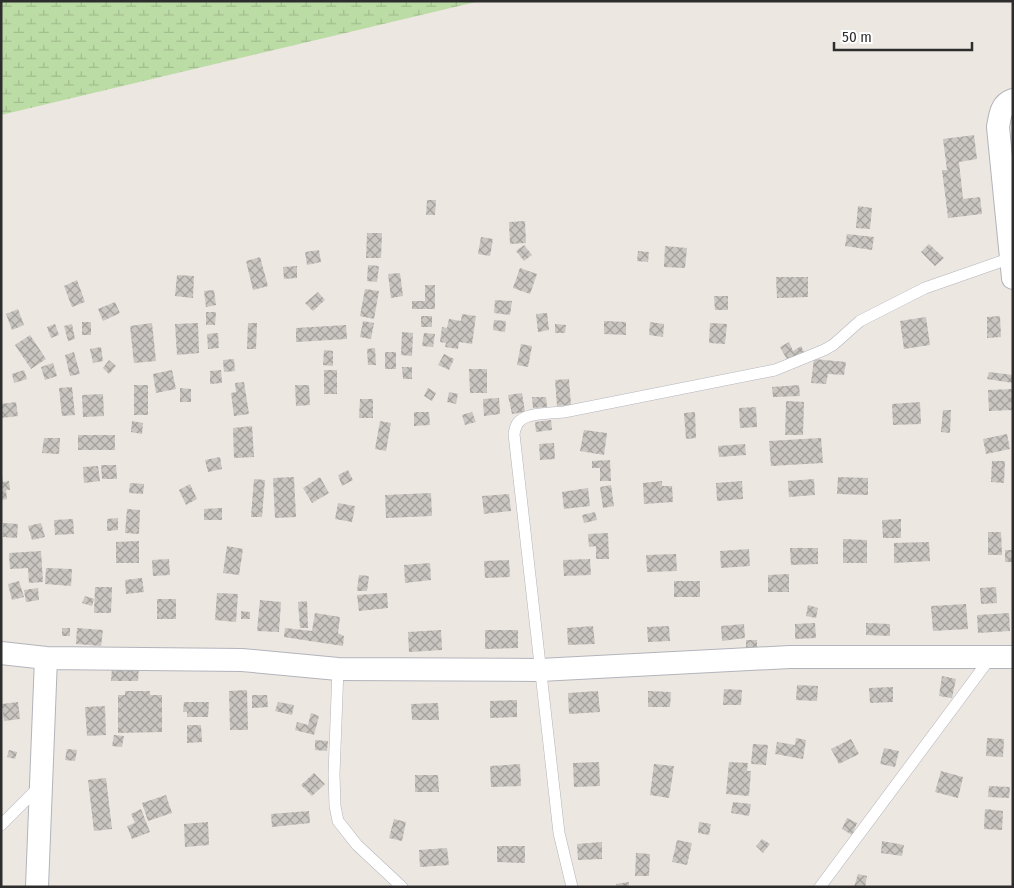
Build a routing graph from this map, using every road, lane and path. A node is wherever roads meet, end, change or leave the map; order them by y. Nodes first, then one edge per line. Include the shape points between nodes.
1 (1013, 100) edge
2 (1012, 268) edge
3 (1, 652) edge
4 (1002, 657) edge
5 (46, 658) junction
6 (338, 669) junction
7 (540, 670) junction
8 (40, 785) junction
9 (1, 825) edge
10 (37, 887) edge
11 (402, 887) edge
12 (572, 887) edge
13 (820, 887) edge

1 - 2 street via 1000,111 998,126
2 - 7 lane via 925,288 860,322 824,350 774,370 521,419 514,434
3 - 5 street
4 - 7 street via 790,657
4 - 13 lane
5 - 6 street via 242,660
5 - 8 street
6 - 7 street
6 - 11 lane via 334,774 338,821 357,845
7 - 12 lane via 559,832
8 - 9 lane
8 - 10 street

